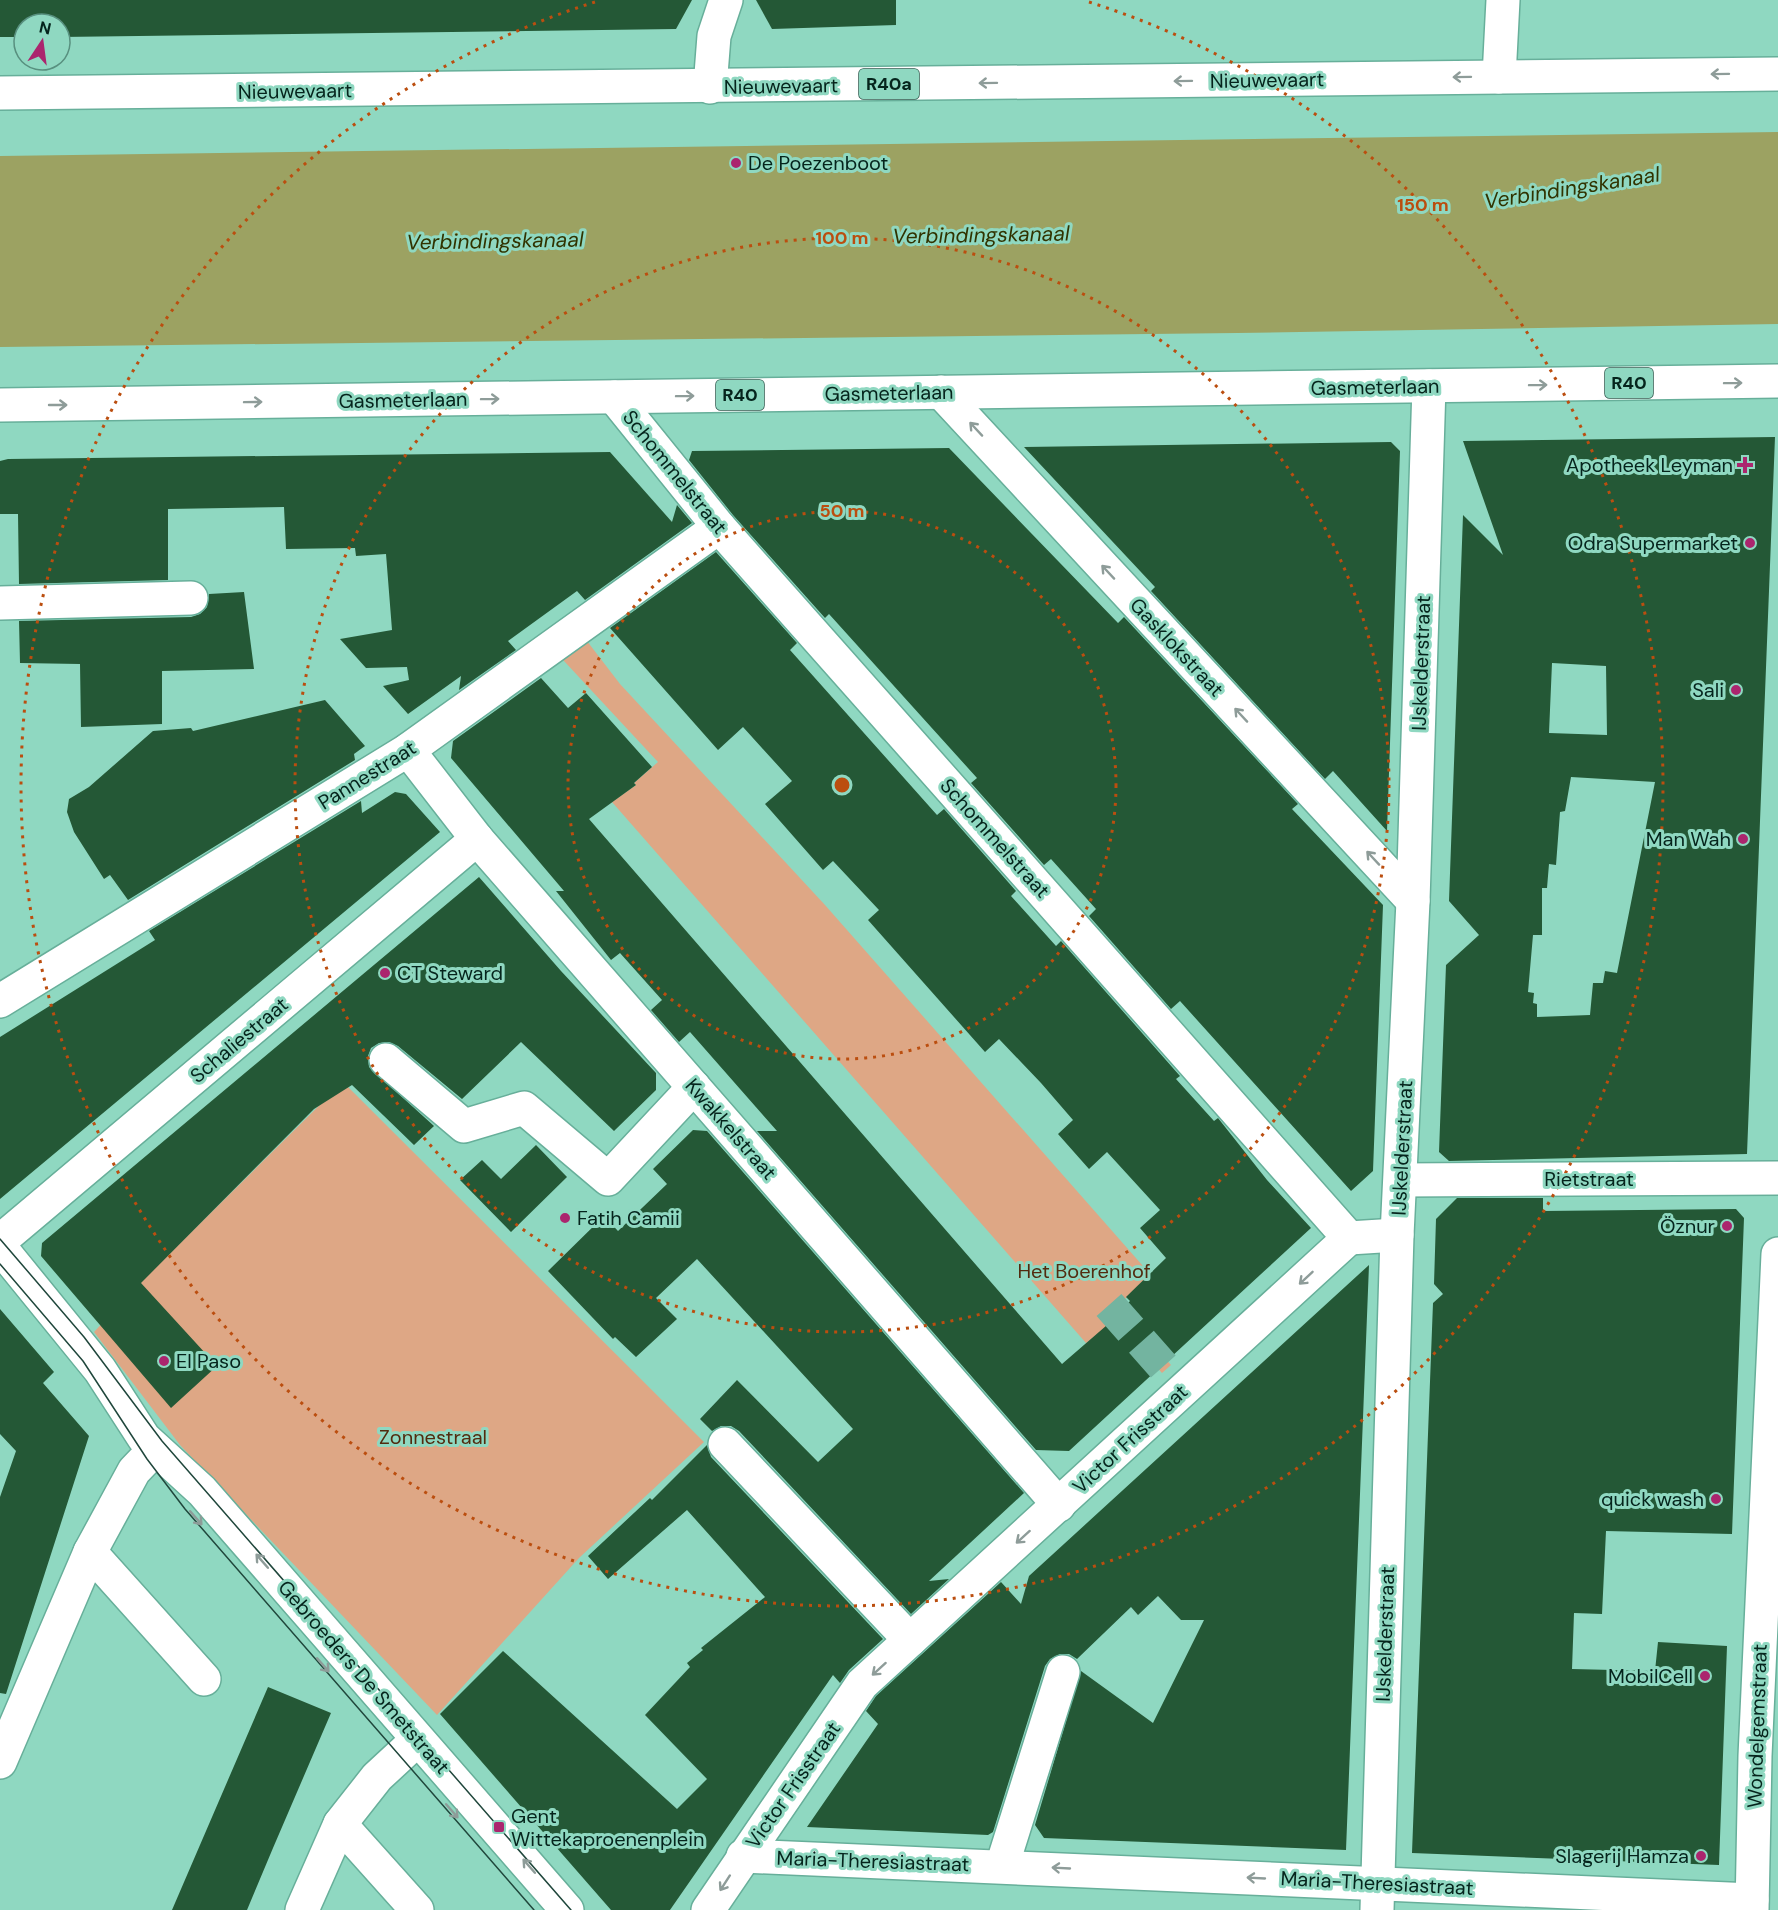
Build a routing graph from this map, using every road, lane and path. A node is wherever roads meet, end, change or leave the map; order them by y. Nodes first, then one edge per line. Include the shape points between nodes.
1 (726, 0) edge
2 (1503, 0) edge
3 (1778, 74) edge
4 (1498, 77) junction
5 (710, 87) junction
6 (0, 93) edge
7 (1778, 381) edge
8 (1429, 386) junction
9 (941, 392) junction
10 (614, 397) junction
11 (0, 405) edge
12 (719, 526) junction
13 (191, 598) dead end
14 (0, 603) edge
15 (408, 750) junction
16 (477, 839) junction
17 (1413, 901) junction
18 (0, 1001) edge
19 (386, 1060) dead end
20 (694, 1087) junction
21 (1778, 1178) edge
22 (1401, 1180) junction
23 (1397, 1235) junction
24 (1349, 1238) junction
25 (0, 1241) edge
26 (0, 1247) edge
27 (1778, 1254) edge
28 (724, 1444) dead end
29 (155, 1449) junction
30 (1059, 1505) junction
31 (90, 1552) junction
32 (910, 1640) junction
33 (1063, 1672) dead end
34 (204, 1679) dead end
35 (409, 1747) junction
36 (1767, 1757) edge
37 (0, 1762) edge
38 (340, 1824) junction
39 (743, 1856) junction
40 (1002, 1866) junction
41 (1377, 1897) edge
42 (1752, 1905) edge
43 (302, 1910) edge
44 (417, 1910) edge
45 (538, 1910) edge
46 (567, 1910) edge
47 (708, 1910) edge

1 - 5 street via 714,36
2 - 4 street
3 -> 4 street, Nieuwevaart / R40a
4 -> 5 street, Nieuwevaart / R40a
5 - 6 street, Nieuwevaart / R40a
8 -> 7 street, Gasmeterlaan / R40
8 - 9 street, Gasmeterlaan / R40
8 - 17 street, IJskelderstraat
10 -> 9 street, Gasmeterlaan / R40
17 -> 9 street, Gasklokstraat
11 -> 10 street, Gasmeterlaan / R40
10 - 12 street, Schommelstraat
12 - 15 street, Pannestraat
12 - 24 street, Schommelstraat
13 - 14 street
15 - 16 street, Kwakkelstraat
15 - 18 street, Pannestraat
16 - 20 street, Kwakkelstraat
16 - 25 street, Schaliestraat
17 - 22 street, IJskelderstraat
19 - 20 street via 464,1126 524,1108 609,1179
20 - 30 street, Kwakkelstraat
21 - 22 street, Rietstraat
22 - 23 street, IJskelderstraat
23 - 24 street
23 - 41 street, IJskelderstraat
24 -> 30 street, Victor Frisstraat
26 - 29 street, Gebroeders De Smetstraat via 100,1370
27 - 36 street, Wondelgemstraat
28 - 32 street
29 - 31 street via 134,1471
29 - 35 street, Gebroeders De Smetstraat via 202,1491
30 -> 32 street, Victor Frisstraat
31 - 34 street
31 - 37 street
32 -> 39 street, Victor Frisstraat via 862,1684
33 - 40 street
35 - 38 street via 377,1777
35 -> 45 street, Gebroeders De Smetstraat
46 -> 35 street, Gebroeders De Smetstraat
36 - 42 street, Wondelgemstraat
38 - 43 street
38 - 44 street
39 - 40 street, Maria-Theresiastraat
39 -> 47 street, Victor Frisstraat
41 -> 40 street, Maria-Theresiastraat
41 - 42 street, Maria-Theresiastraat

